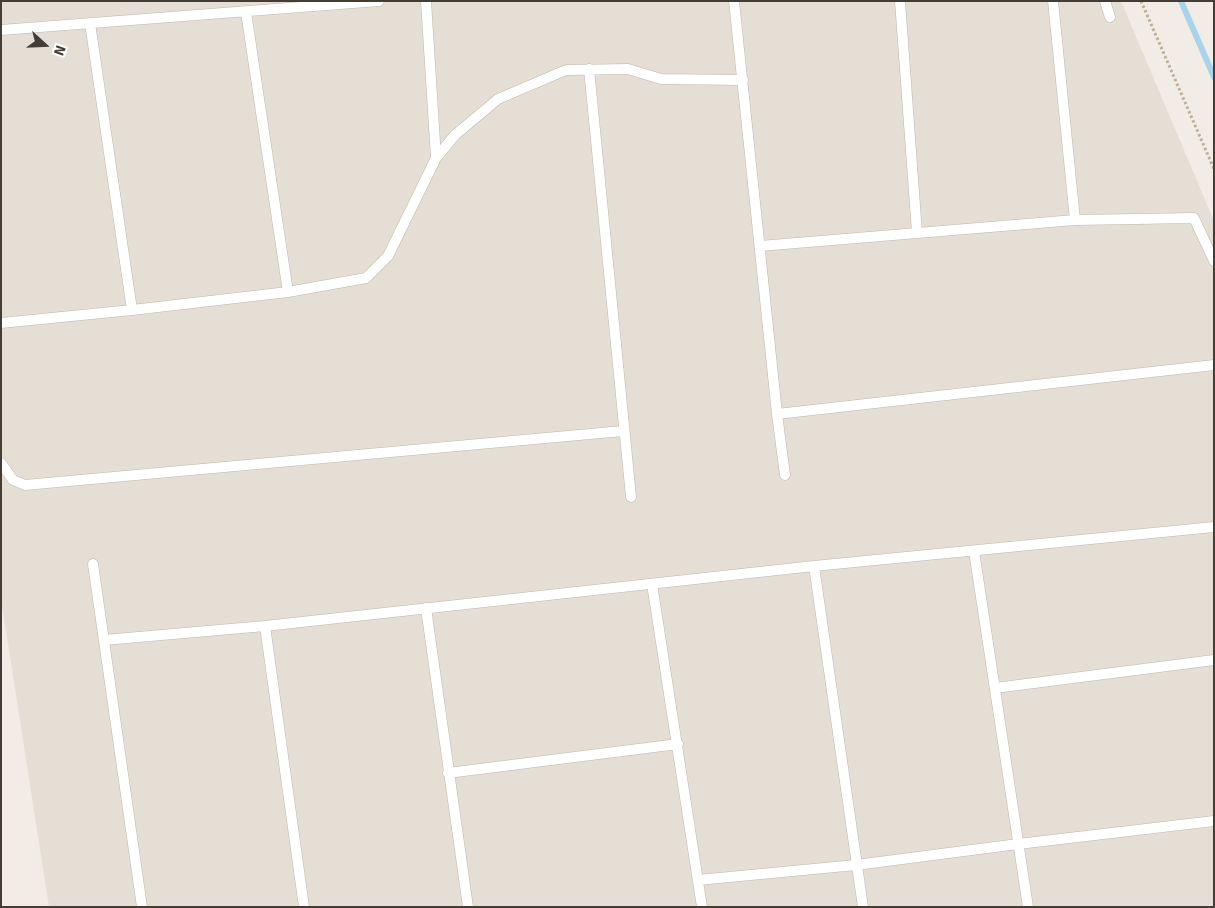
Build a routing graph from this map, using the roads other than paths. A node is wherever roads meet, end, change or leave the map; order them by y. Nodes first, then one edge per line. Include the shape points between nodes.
1 (379, 1) edge
2 (426, 1) edge
3 (734, 1) edge
4 (900, 1) edge
5 (1053, 1) edge
6 (1105, 1) edge
7 (246, 12) junction
8 (1110, 17) dead end
9 (90, 23) junction
10 (1, 30) edge
11 (589, 69) junction
12 (742, 80) junction
13 (436, 158) junction
14 (1075, 220) junction
15 (917, 233) junction
16 (760, 246) junction
17 (1214, 261) edge
18 (288, 292) junction
19 (132, 310) junction
20 (1, 323) edge
21 (1214, 365) edge
22 (777, 414) junction
23 (623, 431) junction
24 (1, 463) edge
25 (785, 476) dead end
26 (631, 497) dead end
27 (1214, 527) edge
28 (974, 551) junction
29 (93, 564) dead end
30 (814, 566) junction
31 (652, 584) junction
32 (426, 608) junction
33 (265, 626) junction
34 (104, 640) junction
35 (1214, 660) edge
36 (995, 688) junction
37 (678, 744) junction
38 (448, 773) junction
39 (1214, 821) edge
40 (1018, 844) junction
41 (856, 865) junction
42 (698, 880) junction
43 (142, 907) edge
44 (304, 907) edge
45 (468, 907) edge
46 (702, 907) edge
47 (863, 907) edge
48 (1028, 907) edge

1 - 7 lane
2 - 13 lane
3 - 12 lane
4 - 15 lane
5 - 14 lane
6 - 8 lane
7 - 9 lane
7 - 18 lane
9 - 10 lane
9 - 19 lane
11 - 12 lane via 628,69 661,78
11 - 13 lane via 566,70 498,99 455,135
11 - 23 lane
12 - 16 lane
13 - 18 lane via 388,256 366,278
14 - 15 lane
14 - 17 lane via 1194,218
15 - 16 lane
16 - 22 lane
18 - 19 lane
19 - 20 lane
21 - 22 lane
22 - 25 lane
23 - 24 lane via 25,485 13,480
23 - 26 lane
27 - 28 lane
28 - 30 lane
28 - 36 lane
29 - 34 lane
30 - 31 lane
30 - 41 lane
31 - 32 lane
31 - 37 lane
32 - 33 lane
32 - 38 lane
33 - 34 lane
33 - 44 lane
34 - 43 lane
35 - 36 lane
36 - 40 lane
37 - 38 lane
37 - 42 lane
38 - 45 lane
39 - 40 lane
40 - 41 lane
40 - 48 lane
41 - 42 lane
41 - 47 lane
42 - 46 lane

